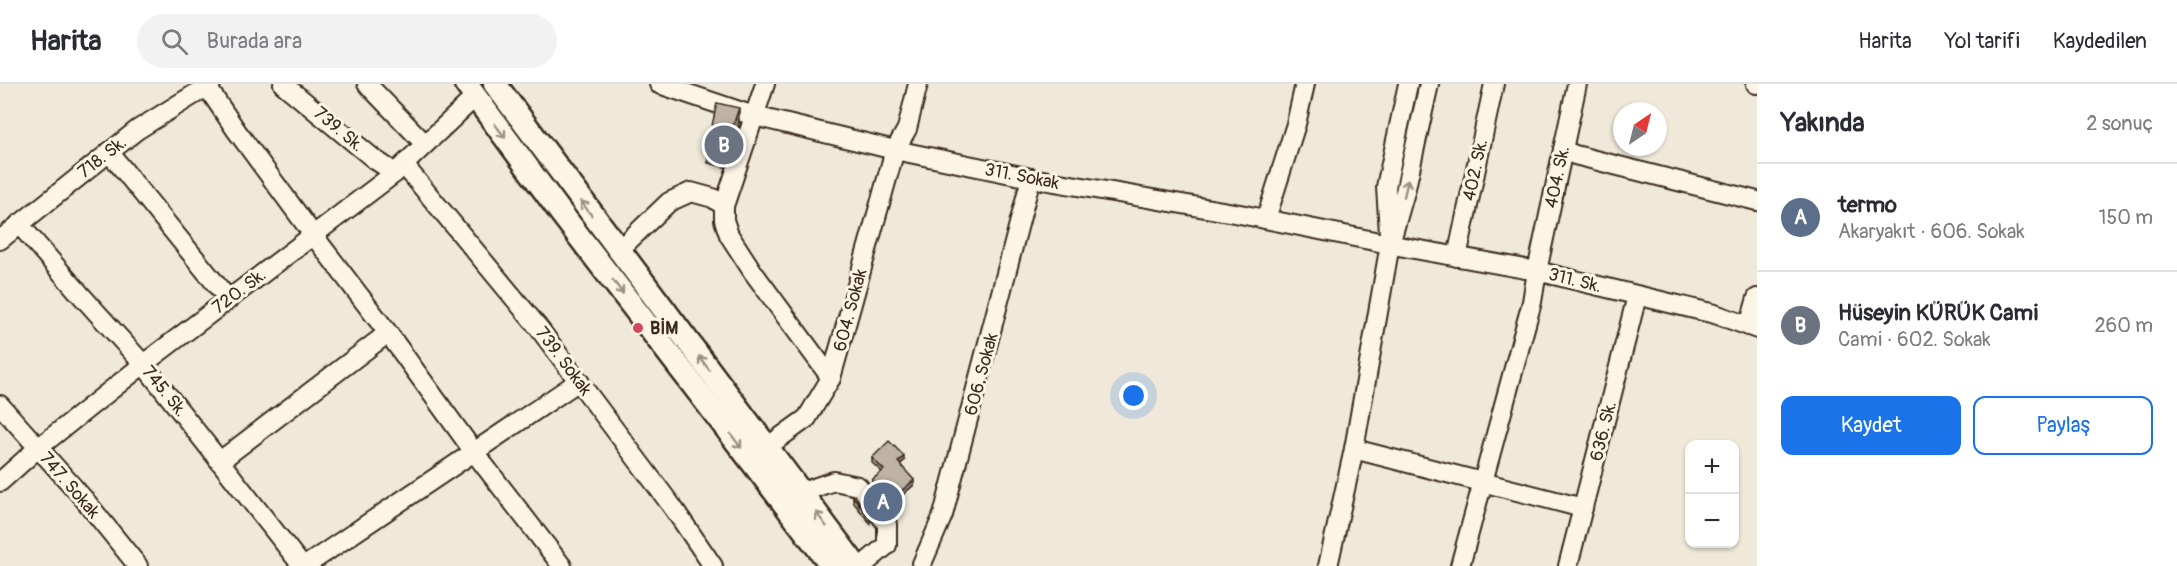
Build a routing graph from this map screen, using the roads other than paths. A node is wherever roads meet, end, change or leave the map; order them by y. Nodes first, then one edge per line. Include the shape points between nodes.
1 (283, 84) edge
2 (367, 84) edge
3 (495, 84) edge
4 (659, 84) edge
5 (765, 84) edge
6 (918, 84) edge
7 (1305, 84) edge
8 (1408, 84) edge
9 (1429, 84) edge
10 (1494, 84) edge
11 (1577, 84) edge
12 (209, 85) edge
13 (470, 91) edge
14 (754, 116) junction
15 (425, 144) junction
16 (895, 150) junction
17 (1563, 150) junction
18 (109, 152) junction
19 (399, 169) junction
20 (1031, 178) junction
21 (1757, 201) edge
22 (724, 206) junction
23 (1266, 219) junction
24 (19, 224) junction
25 (314, 236) junction
26 (0, 240) edge
27 (1390, 244) junction
28 (618, 251) junction
29 (1457, 257) junction
30 (1537, 271) junction
31 (1637, 296) junction
32 (1757, 298) edge
33 (228, 299) junction
34 (1753, 328) edge
35 (388, 333) junction
36 (144, 364) junction
37 (831, 378) junction
38 (579, 381) junction
39 (0, 405) edge
40 (767, 447) junction
41 (38, 448) junction
42 (1354, 449) junction
43 (474, 452) junction
44 (220, 461) junction
45 (0, 482) edge
46 (1483, 482) junction
47 (791, 496) junction
48 (1583, 508) junction
49 (555, 564) edge
50 (138, 566) edge
51 (303, 566) edge
52 (713, 566) edge
53 (832, 566) edge
54 (856, 566) edge
55 (862, 566) edge
56 (921, 566) edge
57 (1328, 566) edge
58 (1460, 566) edge
59 (1568, 566) edge

1 - 19 street, 739. Sk. via 374,159
2 - 15 street
28 -> 3 main road
4 - 14 street, 311. Sokak
5 - 14 street
6 - 16 street, 604. Sokak via 907,129
7 - 23 street
8 - 27 street via 1386,187
27 -> 9 street
10 - 29 street, 402. Sk.
11 - 17 street, 404. Sk.
12 - 18 street, 718. Sk.
12 - 25 street via 236,130
13 - 15 street, 720. Sk.
13 -> 47 main road via 561,213
14 - 16 street, 311. Sokak
14 - 22 street
15 - 19 street, 720. Sk.
16 - 20 street, 311. Sokak
16 - 37 street, 604. Sokak
17 - 21 street
17 - 30 street, 404. Sk.
18 - 24 street, 718. Sk.
18 - 33 street
19 - 25 street, 720. Sk.
19 - 38 street, 739. Sokak via 538,327
20 - 23 street, 311. Sokak
20 - 56 street, 606. Sokak via 943,515
22 - 28 street via 692,192 669,202
22 - 37 street via 729,236
23 - 27 street, 311. Sokak
24 - 26 street, 718. Sk.
24 - 36 street, 745. Sk.
25 - 33 street, 720. Sk.
25 - 35 street
27 - 29 street, 311. Sk.
27 - 42 street
40 -> 28 main road
29 - 30 street, 311. Sk.
30 - 31 street, 311. Sk.
30 - 46 street, 404. Sk.
31 - 34 street, 311. Sk. via 1715,314
31 - 48 street, 636. Sk.
32 - 34 street
33 - 36 street, 720. Sk.
35 - 43 street
35 - 44 street
36 - 41 street, 720. Sk.
36 - 44 street, 745. Sk.
37 - 40 street, 604. Sokak via 807,418
38 - 43 street
38 - 52 street, 739. Sokak
39 - 41 street, 747. Sokak
40 - 47 main road
41 - 45 street, 720. Sk.
41 - 50 street, 747. Sokak
42 - 46 street
42 - 57 street
43 - 49 street
43 - 51 street
44 - 51 street, 745. Sk.
46 - 48 street
46 - 58 street, 404. Sk.
47 - 53 main road
54 -> 47 main road
47 - 55 street via 834,481 858,486 887,524 887,545
48 - 59 street, 636. Sk.

